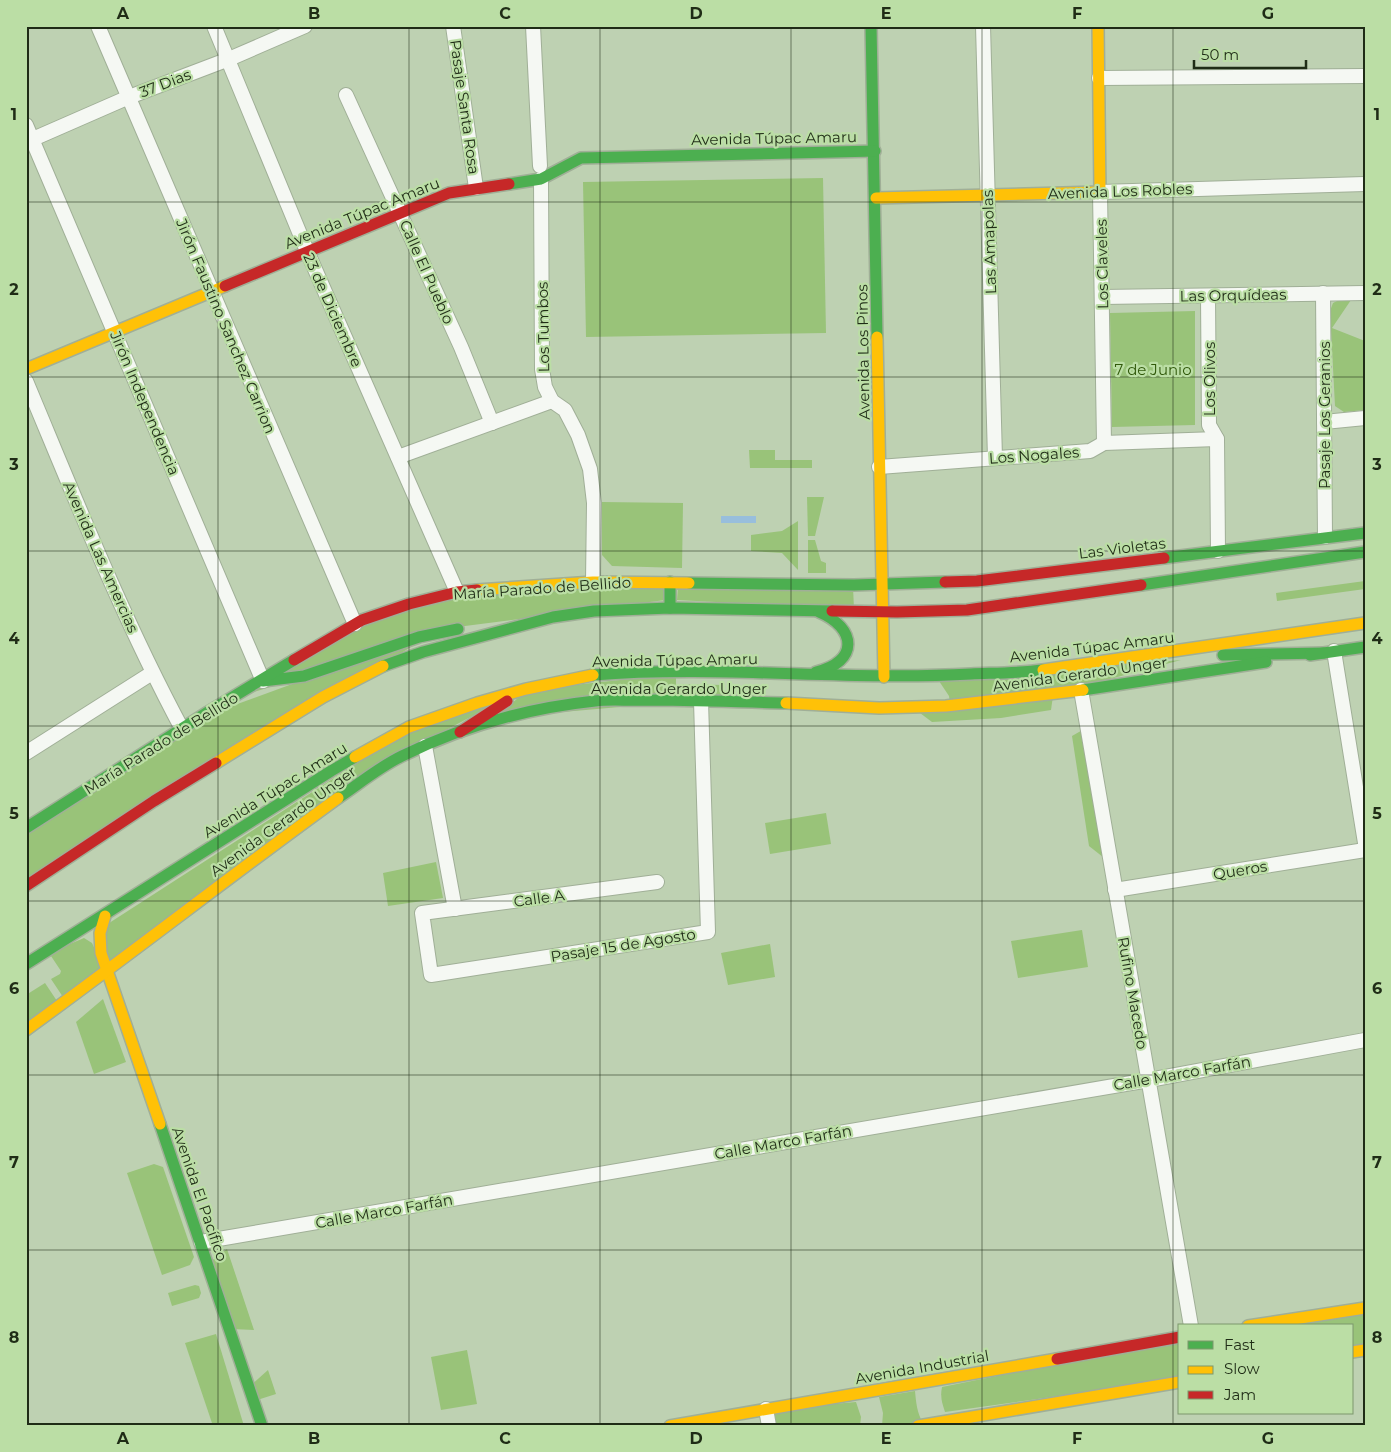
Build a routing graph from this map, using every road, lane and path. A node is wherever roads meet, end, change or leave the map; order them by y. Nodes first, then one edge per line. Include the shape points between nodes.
1 (98, 26) edge
2 (214, 26) edge
3 (305, 26) edge
4 (454, 26) edge
5 (532, 26) edge
6 (872, 26) edge
7 (983, 26) edge
8 (1098, 26) edge
9 (229, 59) junction
10 (1365, 76) edge
11 (1099, 78) junction
12 (346, 95) dead end
13 (129, 97) junction
14 (26, 125) edge
15 (29, 141) edge
16 (874, 151) junction
17 (540, 172) junction
18 (1365, 184) edge
19 (476, 188) junction
20 (1100, 192) junction
21 (988, 195) junction
22 (876, 198) junction
23 (400, 212) junction
24 (308, 252) junction
25 (212, 292) junction
26 (1365, 292) edge
27 (1323, 293) junction
28 (1208, 296) junction
29 (1102, 297) junction
30 (115, 332) junction
31 (26, 370) edge
32 (26, 381) edge
33 (552, 401) junction
34 (1365, 418) edge
35 (1324, 422) junction
36 (492, 423) junction
37 (1217, 439) junction
38 (1104, 443) junction
39 (398, 457) junction
40 (995, 458) junction
41 (879, 467) junction
42 (1365, 532) edge
43 (1325, 537) junction
44 (1218, 551) junction
45 (1365, 552) edge
46 (592, 582) junction
47 (670, 582) junction
48 (881, 584) junction
49 (457, 592) junction
50 (670, 608) junction
51 (813, 611) junction
52 (882, 612) junction
53 (552, 617) junction
54 (1365, 623) edge
55 (355, 624) junction
56 (1365, 647) edge
57 (1329, 652) junction
58 (1128, 658) junction
59 (152, 673) junction
60 (803, 674) junction
61 (884, 677) junction
62 (263, 680) junction
63 (526, 689) junction
64 (1081, 690) junction
65 (701, 701) junction
66 (182, 729) junction
67 (460, 732) junction
68 (425, 746) junction
69 (26, 753) edge
70 (26, 828) edge
71 (1365, 843) edge
72 (1365, 850) edge
73 (657, 882) dead end
74 (26, 886) edge
75 (1115, 890) junction
76 (455, 909) junction
77 (422, 914) joint
78 (104, 916) junction
79 (71, 936) junction
80 (103, 959) junction
81 (26, 964) edge
82 (107, 972) junction
83 (26, 1030) edge
84 (1365, 1040) edge
85 (1149, 1080) junction
86 (201, 1242) junction
87 (1365, 1308) edge
88 (1191, 1324) edge
89 (1261, 1324) edge
90 (1178, 1337) edge
91 (1178, 1382) edge
92 (766, 1408) junction
93 (262, 1426) edge
94 (670, 1426) edge
95 (769, 1426) edge
96 (918, 1426) edge

1 - 13 street, Jirón Faustino Sanchez Carrion
2 - 9 street, 23 de Diciembre
3 - 9 street, 37 Dias
4 - 19 street, Pasaje Santa Rosa
5 - 17 street, Los Tumbos
6 - 16 main road, Avenida Los Pinos
7 - 21 street, Las Amapolas
8 - 11 main road, Los Claveles
9 - 13 street, 37 Dias
9 - 24 street, 23 de Diciembre
10 - 11 street
11 - 20 main road, Los Claveles
12 - 23 street, Calle El Pueblo
13 - 15 street, 37 Dias
13 - 25 street, Jirón Faustino Sanchez Carrion
14 - 15 street, Jirón Independencia
15 - 30 street, Jirón Independencia
16 - 17 main road, Avenida Túpac Amaru via 581,158
16 - 22 main road, Avenida Los Pinos
17 - 19 main road, Avenida Túpac Amaru
17 - 33 street, Los Tumbos via 542,368 545,387
18 - 20 street, Avenida Los Robles
19 - 23 main road, Avenida Túpac Amaru via 450,193
20 - 21 main road, Avenida Los Robles
20 - 29 street, Los Claveles
21 - 22 main road, Avenida Los Robles
21 - 40 street, Las Amapolas
22 - 41 main road, Avenida Los Pinos
23 - 24 main road, Avenida Túpac Amaru
23 - 36 street, Calle El Pueblo
24 - 25 main road, Avenida Túpac Amaru
24 - 39 street, 23 de Diciembre
25 - 30 main road, Avenida Túpac Amaru
25 - 55 street, Jirón Faustino Sanchez Carrion
26 - 27 street, Las Orquídeas
27 - 28 street, Las Orquídeas
27 - 35 street, Pasaje Los Geranios
28 - 29 street, Las Orquídeas
28 - 37 street, Los Olivos via 1209,425
29 - 38 street, Los Claveles
30 - 31 main road, Avenida Túpac Amaru
30 - 62 street, Jirón Independencia
32 - 59 street, Avenida Las Amercias
33 - 36 street
33 - 46 street, Los Tumbos via 565,410 590,469 594,502
34 - 35 street
35 - 43 street, Pasaje Los Geranios
36 - 39 street
37 - 38 street, Los Nogales
37 - 44 street, Los Olivos
38 - 40 street, Los Nogales via 1090,451
39 - 49 street, 23 de Diciembre
40 - 41 street, Los Nogales
41 - 48 main road, Avenida Los Pinos
42 - 43 main road, Las Violetas
43 - 44 main road, Las Violetas
44 - 48 main road, Las Violetas via 977,581
45 - 52 main road via 967,610
46 - 47 main road, María Parado de Bellido
46 - 49 main road, María Parado de Bellido
47 - 48 main road, María Parado de Bellido
47 - 50 main road
48 - 52 main road, Avenida Los Pinos
49 - 55 main road, María Parado de Bellido via 409,604
50 - 51 main road
50 - 53 main road via 594,611
51 - 52 main road
51 - 60 main road via 840,622 848,647 833,668
52 - 61 main road, Avenida Los Pinos
53 - 62 main road via 419,637 304,676
53 - 74 main road via 383,666 323,697
54 - 58 main road, Avenida Túpac Amaru
55 - 62 main road, María Parado de Bellido
56 - 57 main road, Avenida Gerardo Unger
57 - 58 main road
57 - 64 main road, Avenida Gerardo Unger
57 - 71 street
58 - 61 main road, Avenida Túpac Amaru via 1036,671
59 - 66 street, Avenida Las Amercias
59 - 69 street
60 - 61 main road, Avenida Túpac Amaru
60 - 63 main road, Avenida Túpac Amaru via 622,673 593,675
62 - 66 main road, María Parado de Bellido
63 - 67 main road
63 - 78 main road, Avenida Túpac Amaru via 409,727 331,771
64 - 65 main road, Avenida Gerardo Unger via 924,708
64 - 75 street, Rufino Macedo
65 - 67 main road, Avenida Gerardo Unger via 596,701 493,721
65 - 77 street, Pasaje 15 de Agosto via 708,932 431,975
66 - 70 main road, María Parado de Bellido
67 - 68 main road, Avenida Gerardo Unger
68 - 76 street
68 - 82 main road, Avenida Gerardo Unger via 402,756 334,800
72 - 75 street, Queros
73 - 76 street, Calle A
75 - 85 street, Rufino Macedo
76 - 77 street, Calle A
78 - 79 main road, Avenida Túpac Amaru
78 - 80 main road via 99,940
79 - 80 main road via 89,939
79 - 81 main road, Avenida Túpac Amaru
80 - 82 main road, Avenida El Pacífico
82 - 83 main road, Avenida Gerardo Unger
82 - 86 main road, Avenida El Pacífico
84 - 85 street, Calle Marco Farfán
85 - 86 street, Calle Marco Farfán
85 - 88 street, Rufino Macedo
86 - 93 main road, Avenida El Pacífico
87 - 89 main road
90 - 92 main road, Avenida Industrial
91 - 96 main road
92 - 94 main road, Avenida Industrial
92 - 95 street

